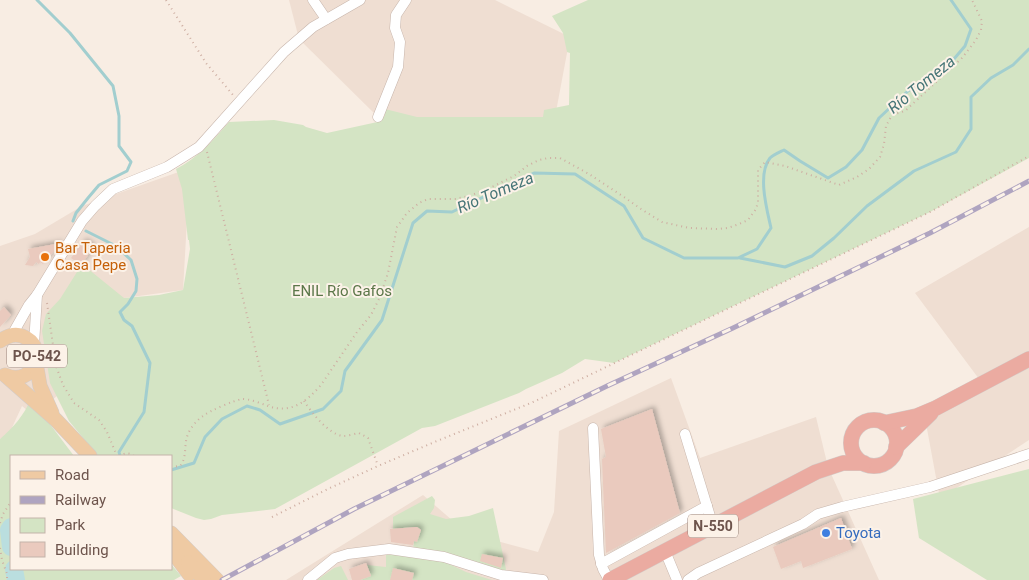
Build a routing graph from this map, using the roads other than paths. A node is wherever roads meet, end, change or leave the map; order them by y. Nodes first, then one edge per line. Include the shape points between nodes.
1 (314, 0) edge
2 (360, 0) edge
3 (406, 0) edge
4 (326, 19) junction
5 (378, 117) dead end
6 (37, 295) junction
7 (4, 338) edge
8 (34, 345) junction
9 (1029, 359) edge
10 (36, 363) junction
11 (3, 374) edge
12 (936, 408) junction
13 (56, 420) junction
14 (884, 423) junction
15 (592, 428) dead end
16 (685, 434) dead end
17 (852, 438) junction
18 (896, 447) junction
19 (1029, 454) edge
20 (89, 455) edge
21 (864, 463) junction
22 (816, 472) junction
23 (706, 506) junction
24 (713, 526) junction
25 (172, 534) edge
26 (172, 543) edge
27 (172, 551) edge
28 (665, 551) junction
29 (601, 564) junction
30 (203, 577) edge
31 (308, 580) edge
32 (543, 580) edge
33 (610, 580) edge
34 (677, 580) edge
35 (688, 580) edge

1 - 4 street
2 - 4 street
3 - 5 street via 396,14 395,28 400,42 398,67
4 - 6 street via 313,26 284,52 198,147 167,167 114,189 100,201 82,221
6 - 7 street
6 - 8 street
7 - 8 main road, PO-542 via 18,335
8 - 10 main road, PO-542
9 - 12 highway, N-550
10 - 11 main road, PO-542 via 29,373 18,378
10 - 13 main road via 40,386
11 - 13 main road
12 - 14 highway, N-550
12 - 18 highway, N-550
13 - 20 main road
14 - 17 highway, N-550 via 873,420 862,423
14 - 18 highway via 894,432
15 - 29 street
16 - 23 street
17 - 21 highway via 853,453
17 - 22 highway, N-550
18 - 21 highway, N-550 via 892,456 880,465
19 - 35 street via 930,487 818,514
21 - 22 highway, N-550 via 843,463
22 - 24 highway, N-550
23 - 24 street
23 - 29 street
24 - 28 highway, N-550
25 - 30 main road
26 - 30 main road
27 - 30 main road
28 - 33 highway, N-550
28 - 34 street
29 - 33 street
31 - 32 street via 335,558 389,549 444,557 501,575

